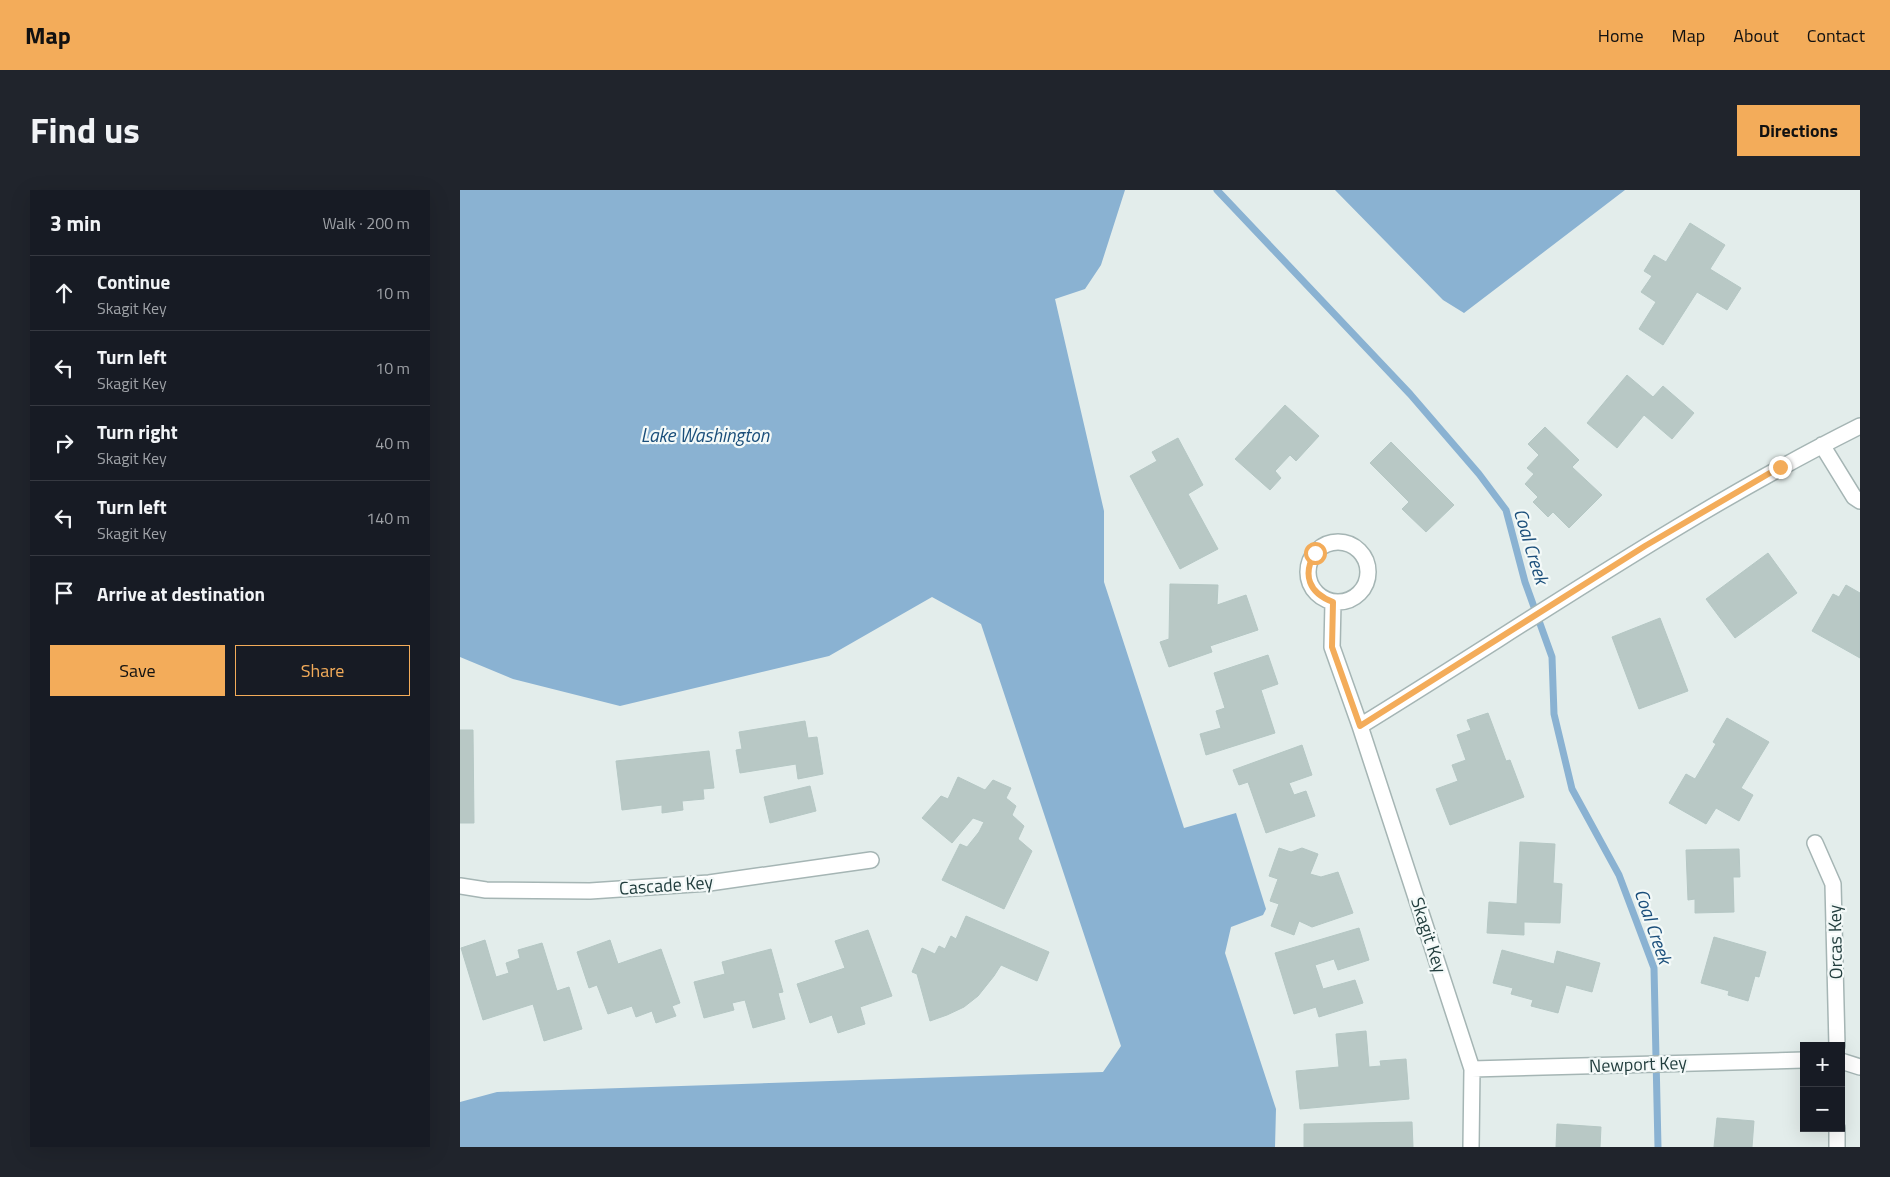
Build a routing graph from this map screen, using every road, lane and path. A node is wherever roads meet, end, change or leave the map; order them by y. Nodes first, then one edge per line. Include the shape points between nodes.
1 (1860, 426) edge
2 (1822, 445) junction
3 (1860, 500) edge
4 (1333, 602) junction
5 (1360, 726) junction
6 (1815, 843) dead end
7 (871, 860) dead end
8 (460, 886) edge
9 (1837, 1042) edge
10 (1800, 1060) edge
11 (1845, 1062) edge
12 (1860, 1067) edge
13 (1472, 1069) junction
14 (1837, 1132) edge
15 (1471, 1147) edge
16 (1837, 1147) edge

1 - 2 street
2 - 3 street via 1854,497
2 - 5 street via 1653,541
4 - 4 street via 1353,598 1367,583 1369,572 1362,553 1344,543 1333,542 1323,546 1315,553 1309,567 1310,582 1315,592
4 - 5 street, Skagit Key via 1332,647
5 - 13 street, Skagit Key
6 - 9 street, Orcas Key via 1833,884
7 - 8 street, Cascade Key via 709,883 590,891 486,890
10 - 13 street, Newport Key
11 - 12 street
13 - 15 street, Skagit Key
14 - 16 street

